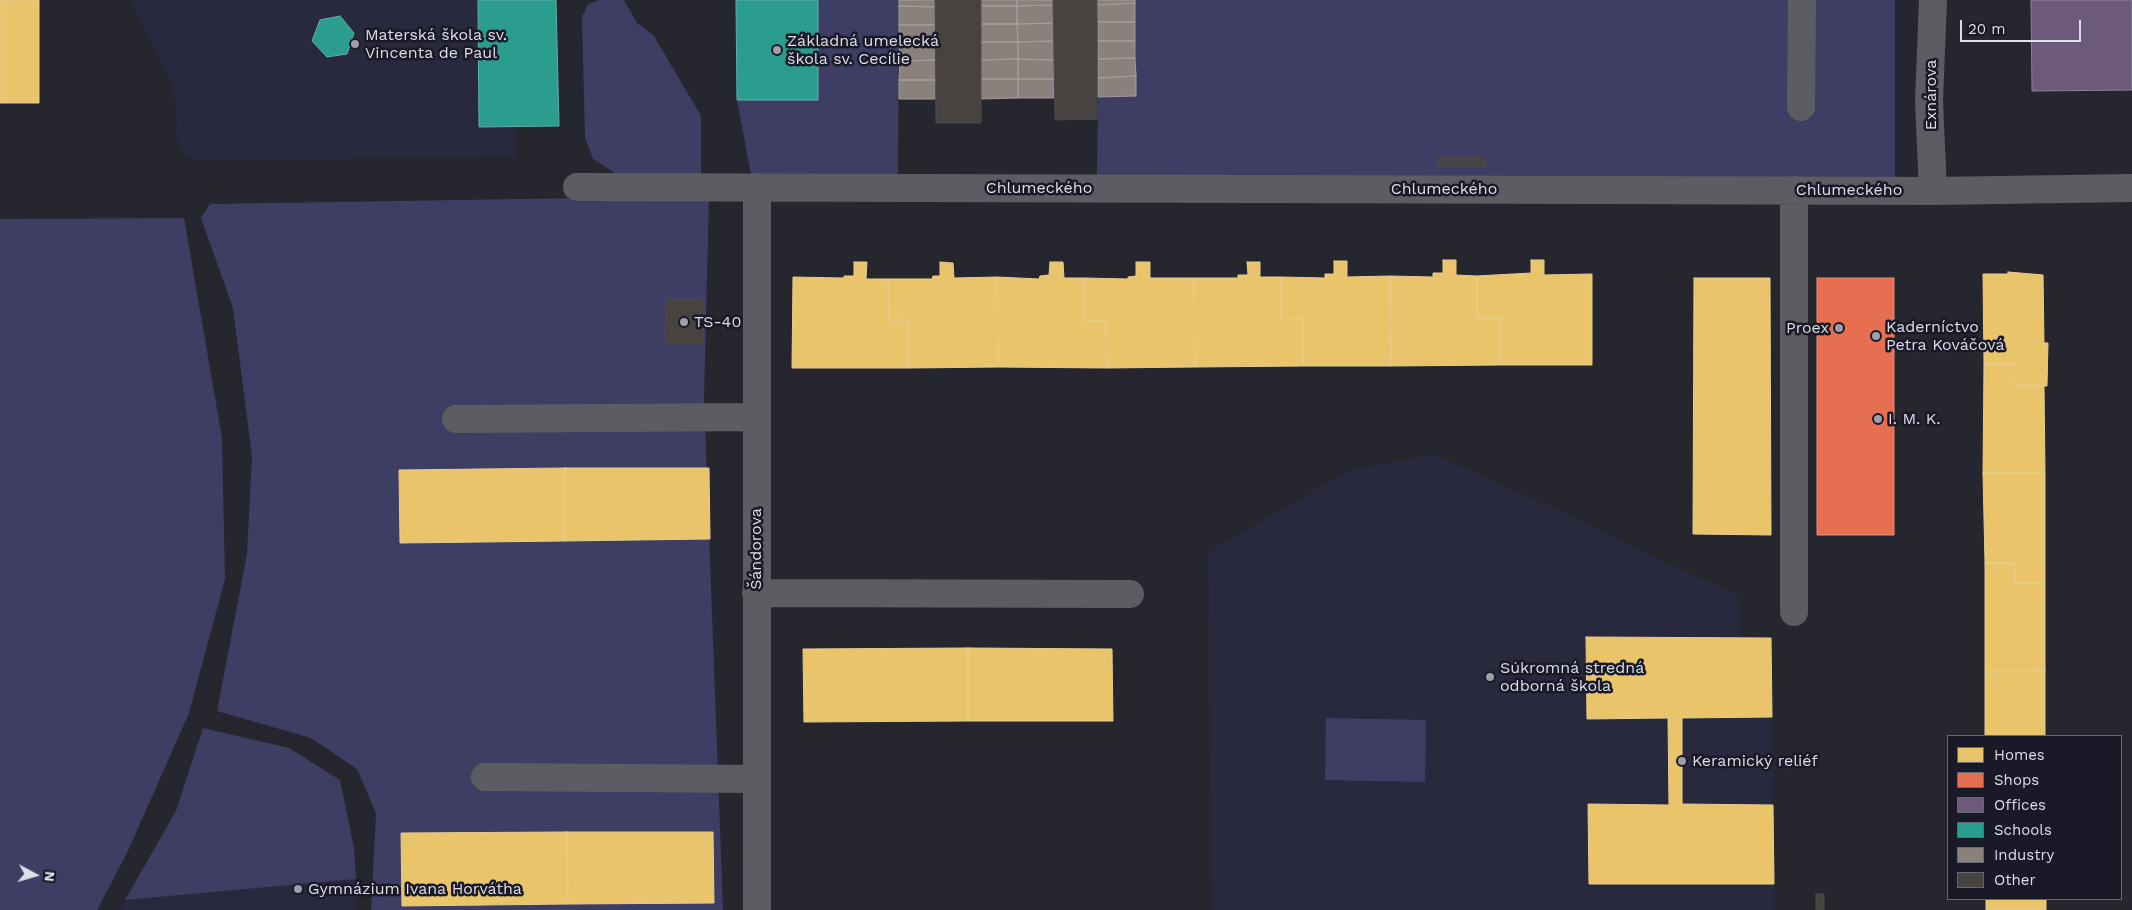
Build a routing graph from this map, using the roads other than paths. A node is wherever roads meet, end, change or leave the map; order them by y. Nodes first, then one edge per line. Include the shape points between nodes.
1 (1802, 0) edge
2 (1933, 0) edge
3 (1801, 107) dead end
4 (577, 187) dead end
5 (757, 188) junction
6 (2132, 188) edge
7 (1794, 190) junction
8 (1934, 190) junction
9 (756, 417) junction
10 (456, 419) dead end
11 (756, 593) junction
12 (1130, 594) dead end
13 (1794, 612) dead end
14 (485, 777) dead end
15 (756, 779) junction
16 (757, 910) edge

1 - 3 street
2 - 8 street, Exnárova via 1929,101
4 - 5 street, Chlumeckého
5 - 7 street, Chlumeckého
5 - 9 street, Šándorova
6 - 8 street, Chlumeckého
7 - 8 street, Chlumeckého
7 - 13 street
9 - 10 street
9 - 11 street, Šándorova
11 - 12 street
11 - 15 street, Šándorova
14 - 15 street
15 - 16 street, Šándorova

